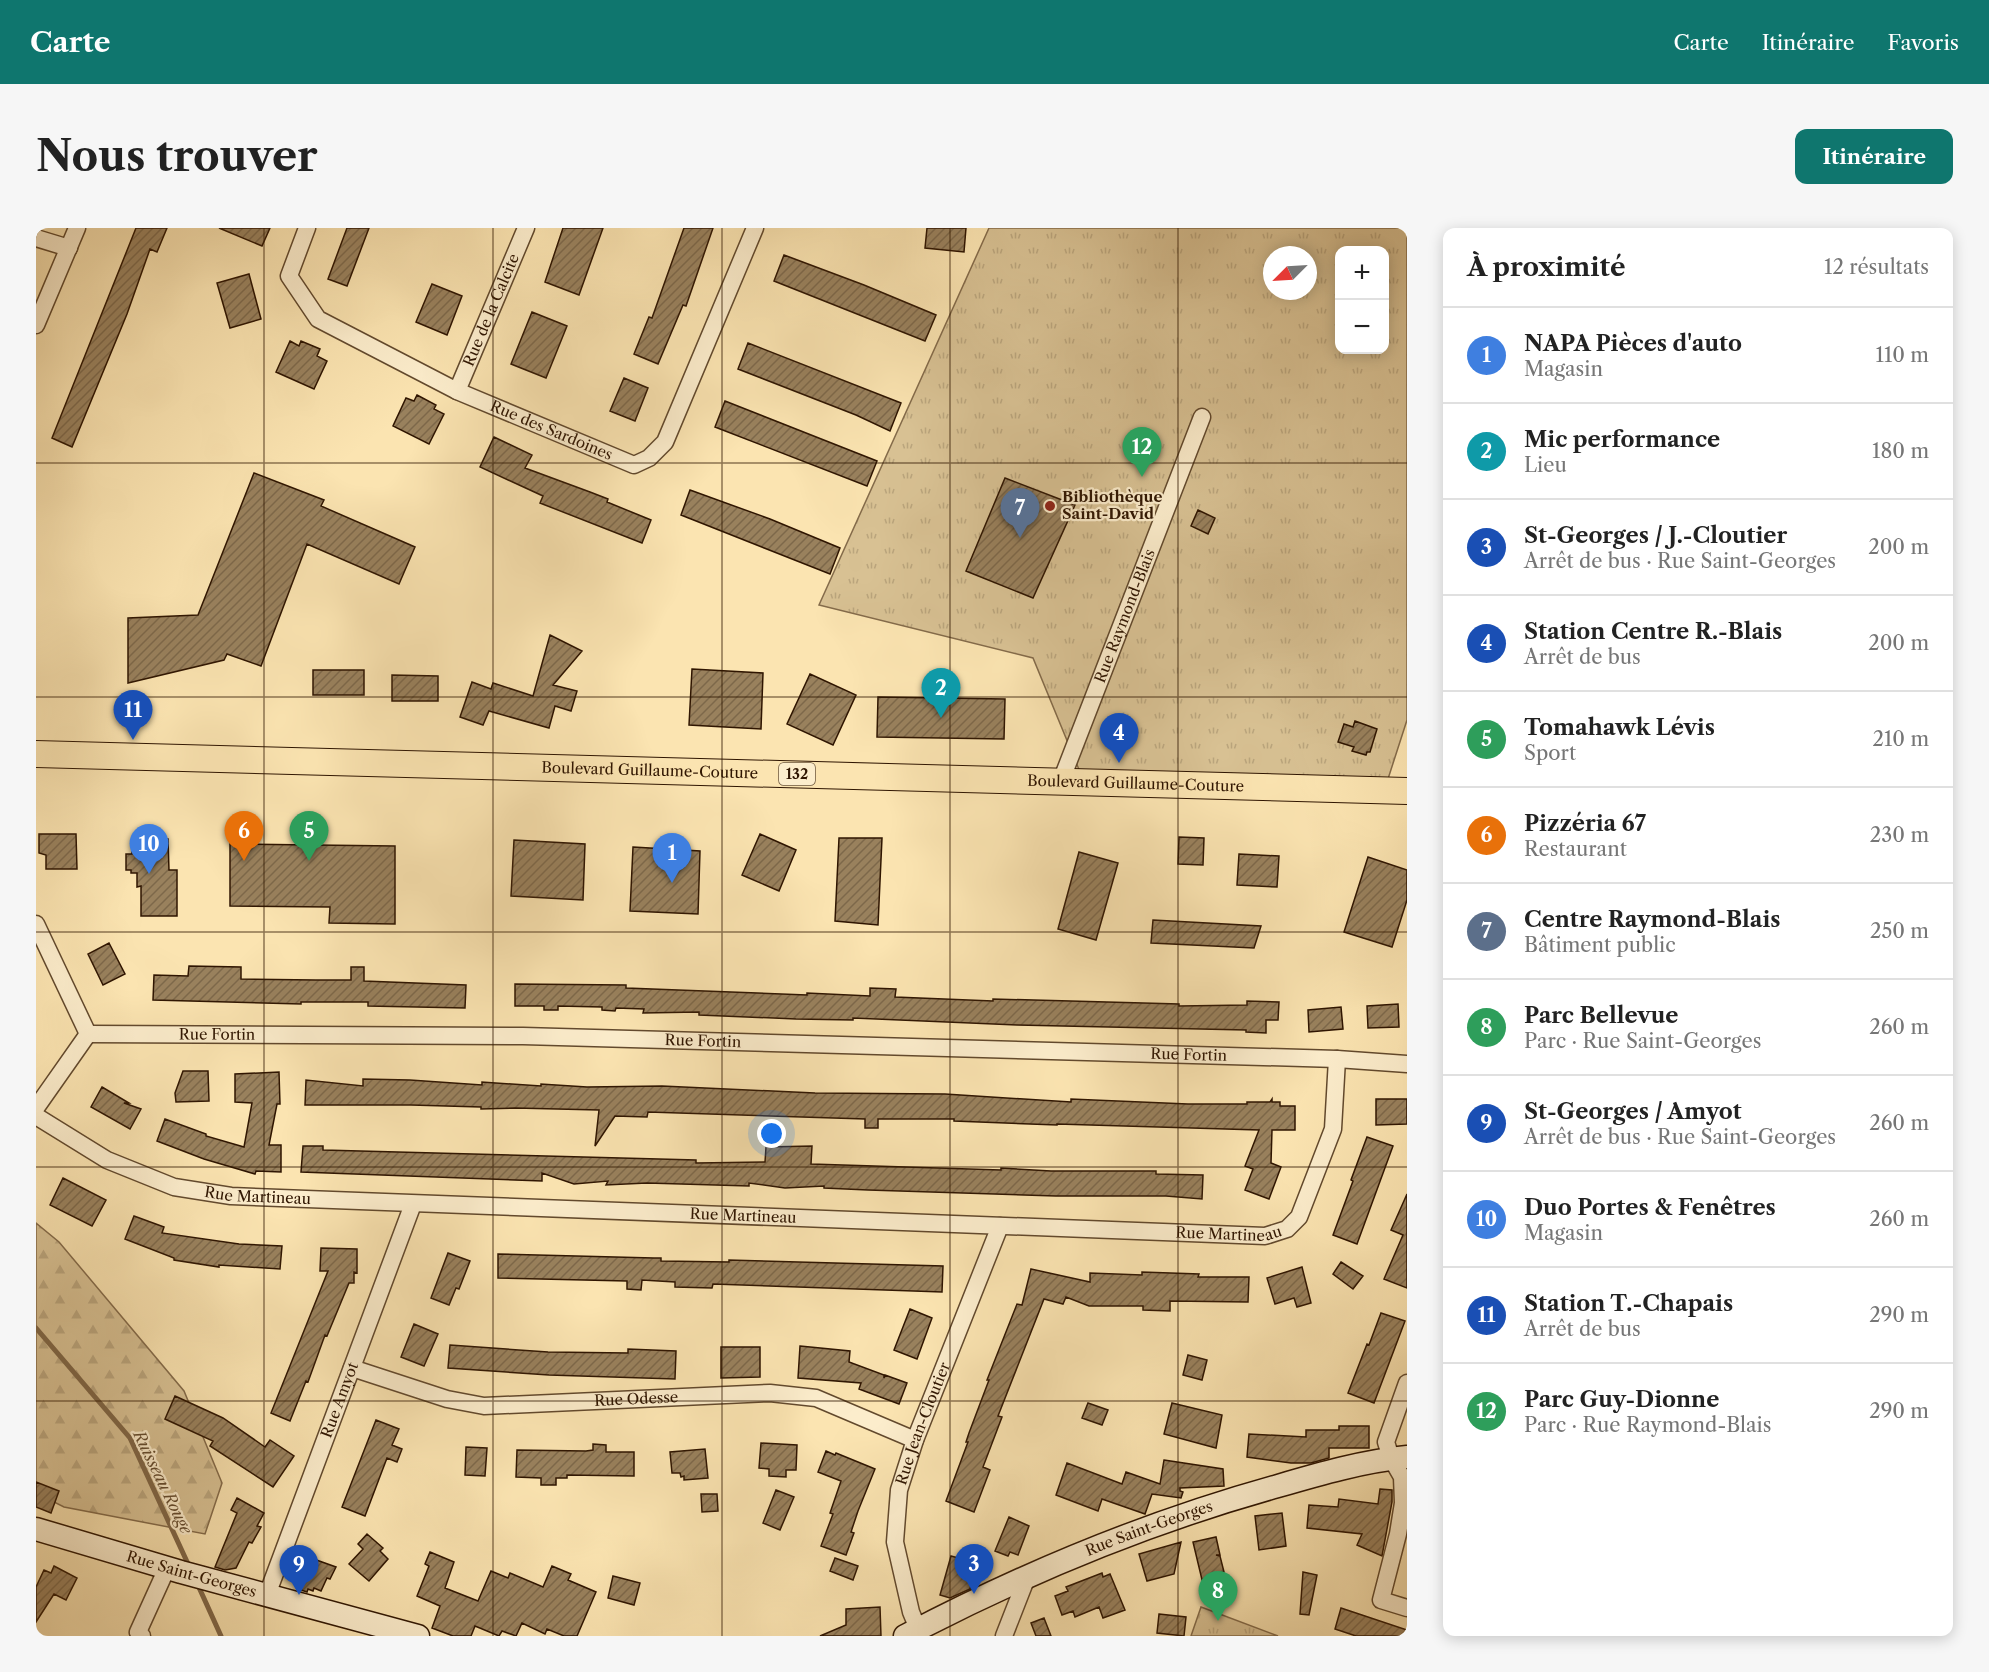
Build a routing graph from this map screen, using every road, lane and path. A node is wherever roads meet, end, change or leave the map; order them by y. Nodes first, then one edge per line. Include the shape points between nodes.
1 (77, 228) edge
2 (307, 228) edge
3 (526, 228) edge
4 (755, 228) edge
5 (36, 238) edge
6 (69, 248) junction
7 (36, 325) edge
8 (457, 391) junction
9 (1202, 417) dead end
10 (36, 754) edge
11 (1060, 781) junction
12 (1407, 791) edge
13 (36, 924) edge
14 (88, 1034) junction
15 (1337, 1059) junction
16 (1407, 1064) edge
17 (36, 1108) edge
18 (36, 1116) edge
19 (412, 1204) junction
20 (1000, 1226) junction
21 (352, 1368) junction
22 (1407, 1383) edge
23 (915, 1440) junction
24 (1399, 1458) edge
25 (36, 1529) edge
26 (167, 1568) junction
27 (1027, 1577) junction
28 (267, 1595) junction
29 (1407, 1608) edge
30 (912, 1633) edge
31 (142, 1636) edge
32 (418, 1636) edge
33 (1004, 1636) edge

1 - 6 street
2 - 8 street, Rue des Sardoines via 289,276 318,319
3 - 8 street, Rue de la Calcite
4 - 8 street, Rue des Sardoines via 665,442 649,458 634,465
5 - 6 street
6 - 7 street
9 - 11 street, Rue Raymond-Blais
10 - 11 main road, Boulevard Guillaume-Couture / 132
11 - 12 main road, Boulevard Guillaume-Couture / 132
13 - 14 street
14 - 15 street, Rue Fortin via 523,1036
14 - 17 street
15 - 16 street, Rue Fortin
15 - 20 street, Rue Martineau via 1333,1129 1299,1217 1287,1229 1265,1236
18 - 19 street, Rue Martineau via 107,1160 174,1187 231,1196
19 - 20 street, Rue Martineau
19 - 21 street, Rue Amyot
20 - 23 street, Rue Jean-Cloutier
21 - 23 street, Rue Odesse via 447,1399 484,1406 770,1393 816,1398
21 - 28 street, Rue Amyot
22 - 24 street via 1386,1442
23 - 30 street, Rue Jean-Cloutier via 899,1490 895,1542
24 - 27 street, Rue Saint-Georges via 1290,1482 1174,1517
24 - 29 street via 1403,1503 1381,1600
25 - 26 street, Rue Saint-Georges
26 - 28 street, Rue Saint-Georges
26 - 31 street via 138,1632
27 - 30 street, Rue Saint-Georges
27 - 33 street
28 - 32 street, Rue Saint-Georges

